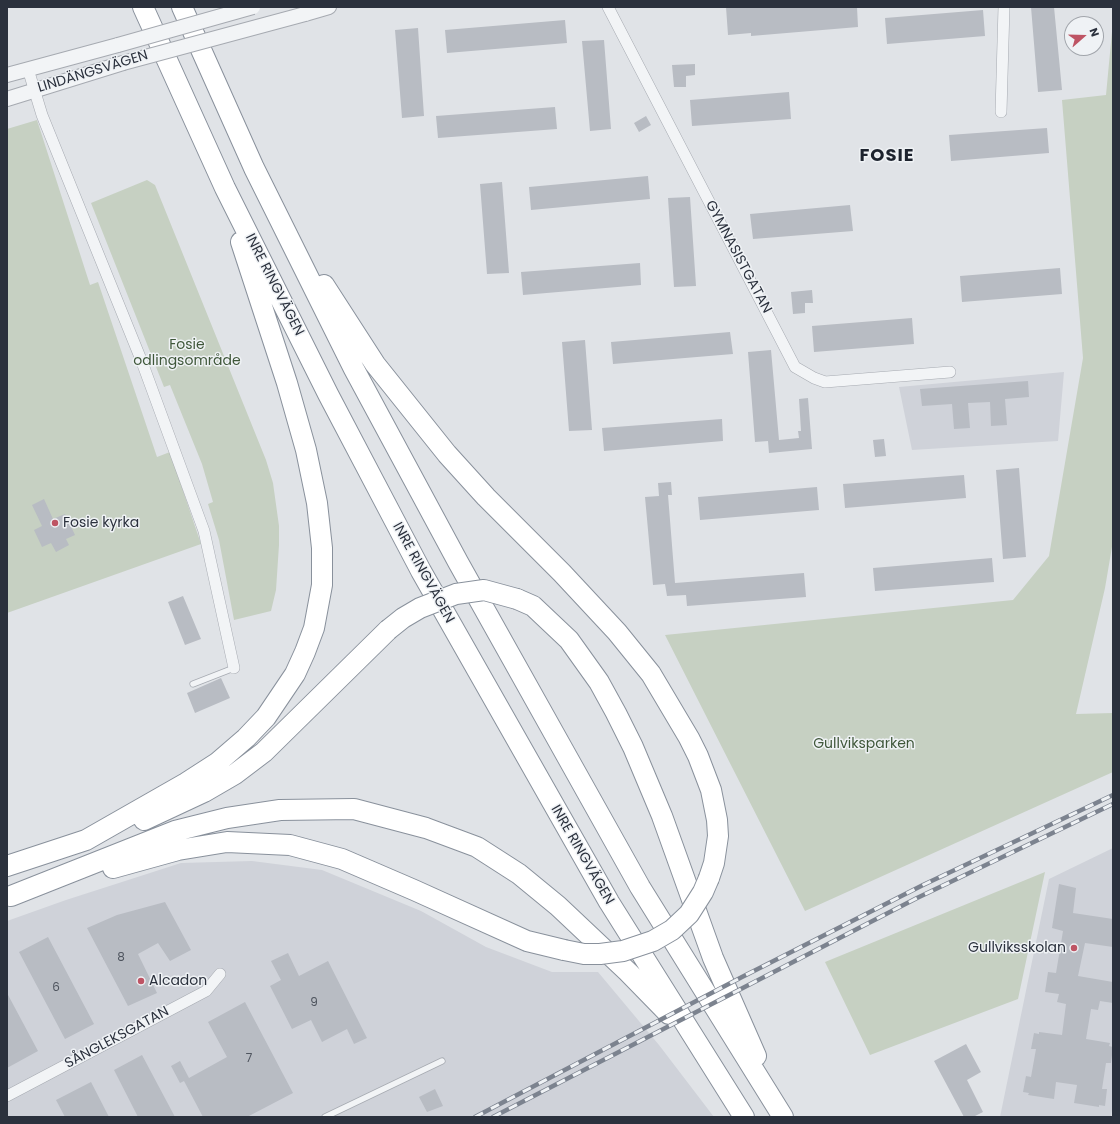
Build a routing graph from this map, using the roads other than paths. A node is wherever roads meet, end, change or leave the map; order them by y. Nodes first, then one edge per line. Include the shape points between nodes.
1 (143, 7) edge
2 (182, 7) edge
3 (253, 7) edge
4 (329, 7) edge
5 (608, 7) edge
6 (1004, 7) edge
7 (28, 69) junction
8 (7, 75) edge
9 (34, 90) junction
10 (7, 99) edge
11 (1001, 112) dead end
12 (254, 168) junction
13 (225, 188) junction
14 (950, 372) dead end
15 (234, 668) joint
16 (194, 684) dead end
17 (86, 840) junction
18 (7, 866) edge
19 (9, 897) edge
20 (220, 974) dead end
21 (701, 1048) junction
22 (442, 1061) dead end
23 (7, 1096) edge
24 (325, 1117) edge
25 (744, 1117) edge
26 (784, 1117) edge

1 - 13 highway, INRE RINGVÄGEN
2 - 12 highway
3 - 7 street, LINDÄNGSVÄGEN, bridge
4 - 9 street, LINDÄNGSVÄGEN, bridge via 179,46
5 - 14 street, GYMNASISTGATAN via 795,367 825,382
6 - 11 street
7 - 8 street, LINDÄNGSVÄGEN
7 - 9 street
9 - 10 street, LINDÄNGSVÄGEN
9 - 15 street via 142,362 204,531
12 - 19 highway, bridge via 375,364 447,454 617,632 651,674 698,756 711,790 718,836 709,878 689,914 672,930 653,941 623,951 600,954 527,942 342,859 303,848 273,844 227,842 178,850
12 - 26 highway via 354,369 567,760 640,887
13 - 17 highway via 287,382 306,450 317,503 322,548 322,585 314,628 295,674 282,696 246,738 217,763 186,783
13 - 21 highway, INRE RINGVÄGEN via 328,394 421,571 609,902
15 - 16 lane
17 - 18 highway
17 - 26 highway, bridge via 175,806 235,774 274,743 388,630 420,608 456,594 484,590 517,599 533,606 569,640 616,713 662,816 713,958
19 - 21 highway via 175,831 220,820 280,810 329,808 361,811 426,828 477,847 519,874 558,906 628,972
20 - 23 street, SÅNGLEKSGATAN via 206,991
21 - 25 highway, INRE RINGVÄGEN
22 - 24 lane

